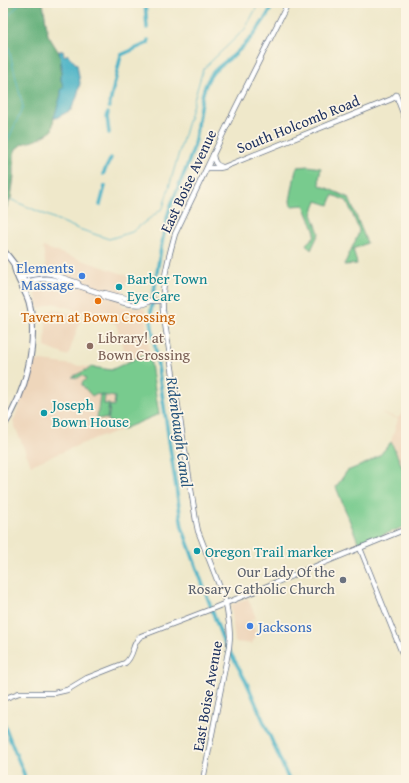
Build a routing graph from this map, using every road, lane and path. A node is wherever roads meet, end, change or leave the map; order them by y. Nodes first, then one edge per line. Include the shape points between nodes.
1 (288, 3) edge
2 (406, 121) edge
3 (213, 154) junction
4 (224, 167) junction
5 (207, 168) junction
6 (3, 250) edge
7 (21, 280) junction
8 (162, 301) junction
9 (3, 427) edge
10 (406, 529) edge
11 (360, 548) junction
12 (226, 603) junction
13 (406, 663) edge
14 (3, 699) edge
15 (203, 780) edge

1 - 3 street, East Boise Avenue
2 - 4 street, South Holcomb Road via 396,96
3 - 4 street via 216,164
3 - 5 street, East Boise Avenue
4 - 5 street, South Holcomb Road
5 - 8 street, East Boise Avenue via 175,234
6 - 7 main road
7 - 8 street via 48,278 120,298
7 - 9 main road via 31,312 33,339 18,398
8 - 12 street, East Boise Avenue via 198,531
10 - 11 street
11 - 12 street
11 - 13 street
12 - 14 street via 141,636 134,645 130,659 125,663 87,678 71,689 54,693 19,693
12 - 15 street, East Boise Avenue via 230,623 229,647

